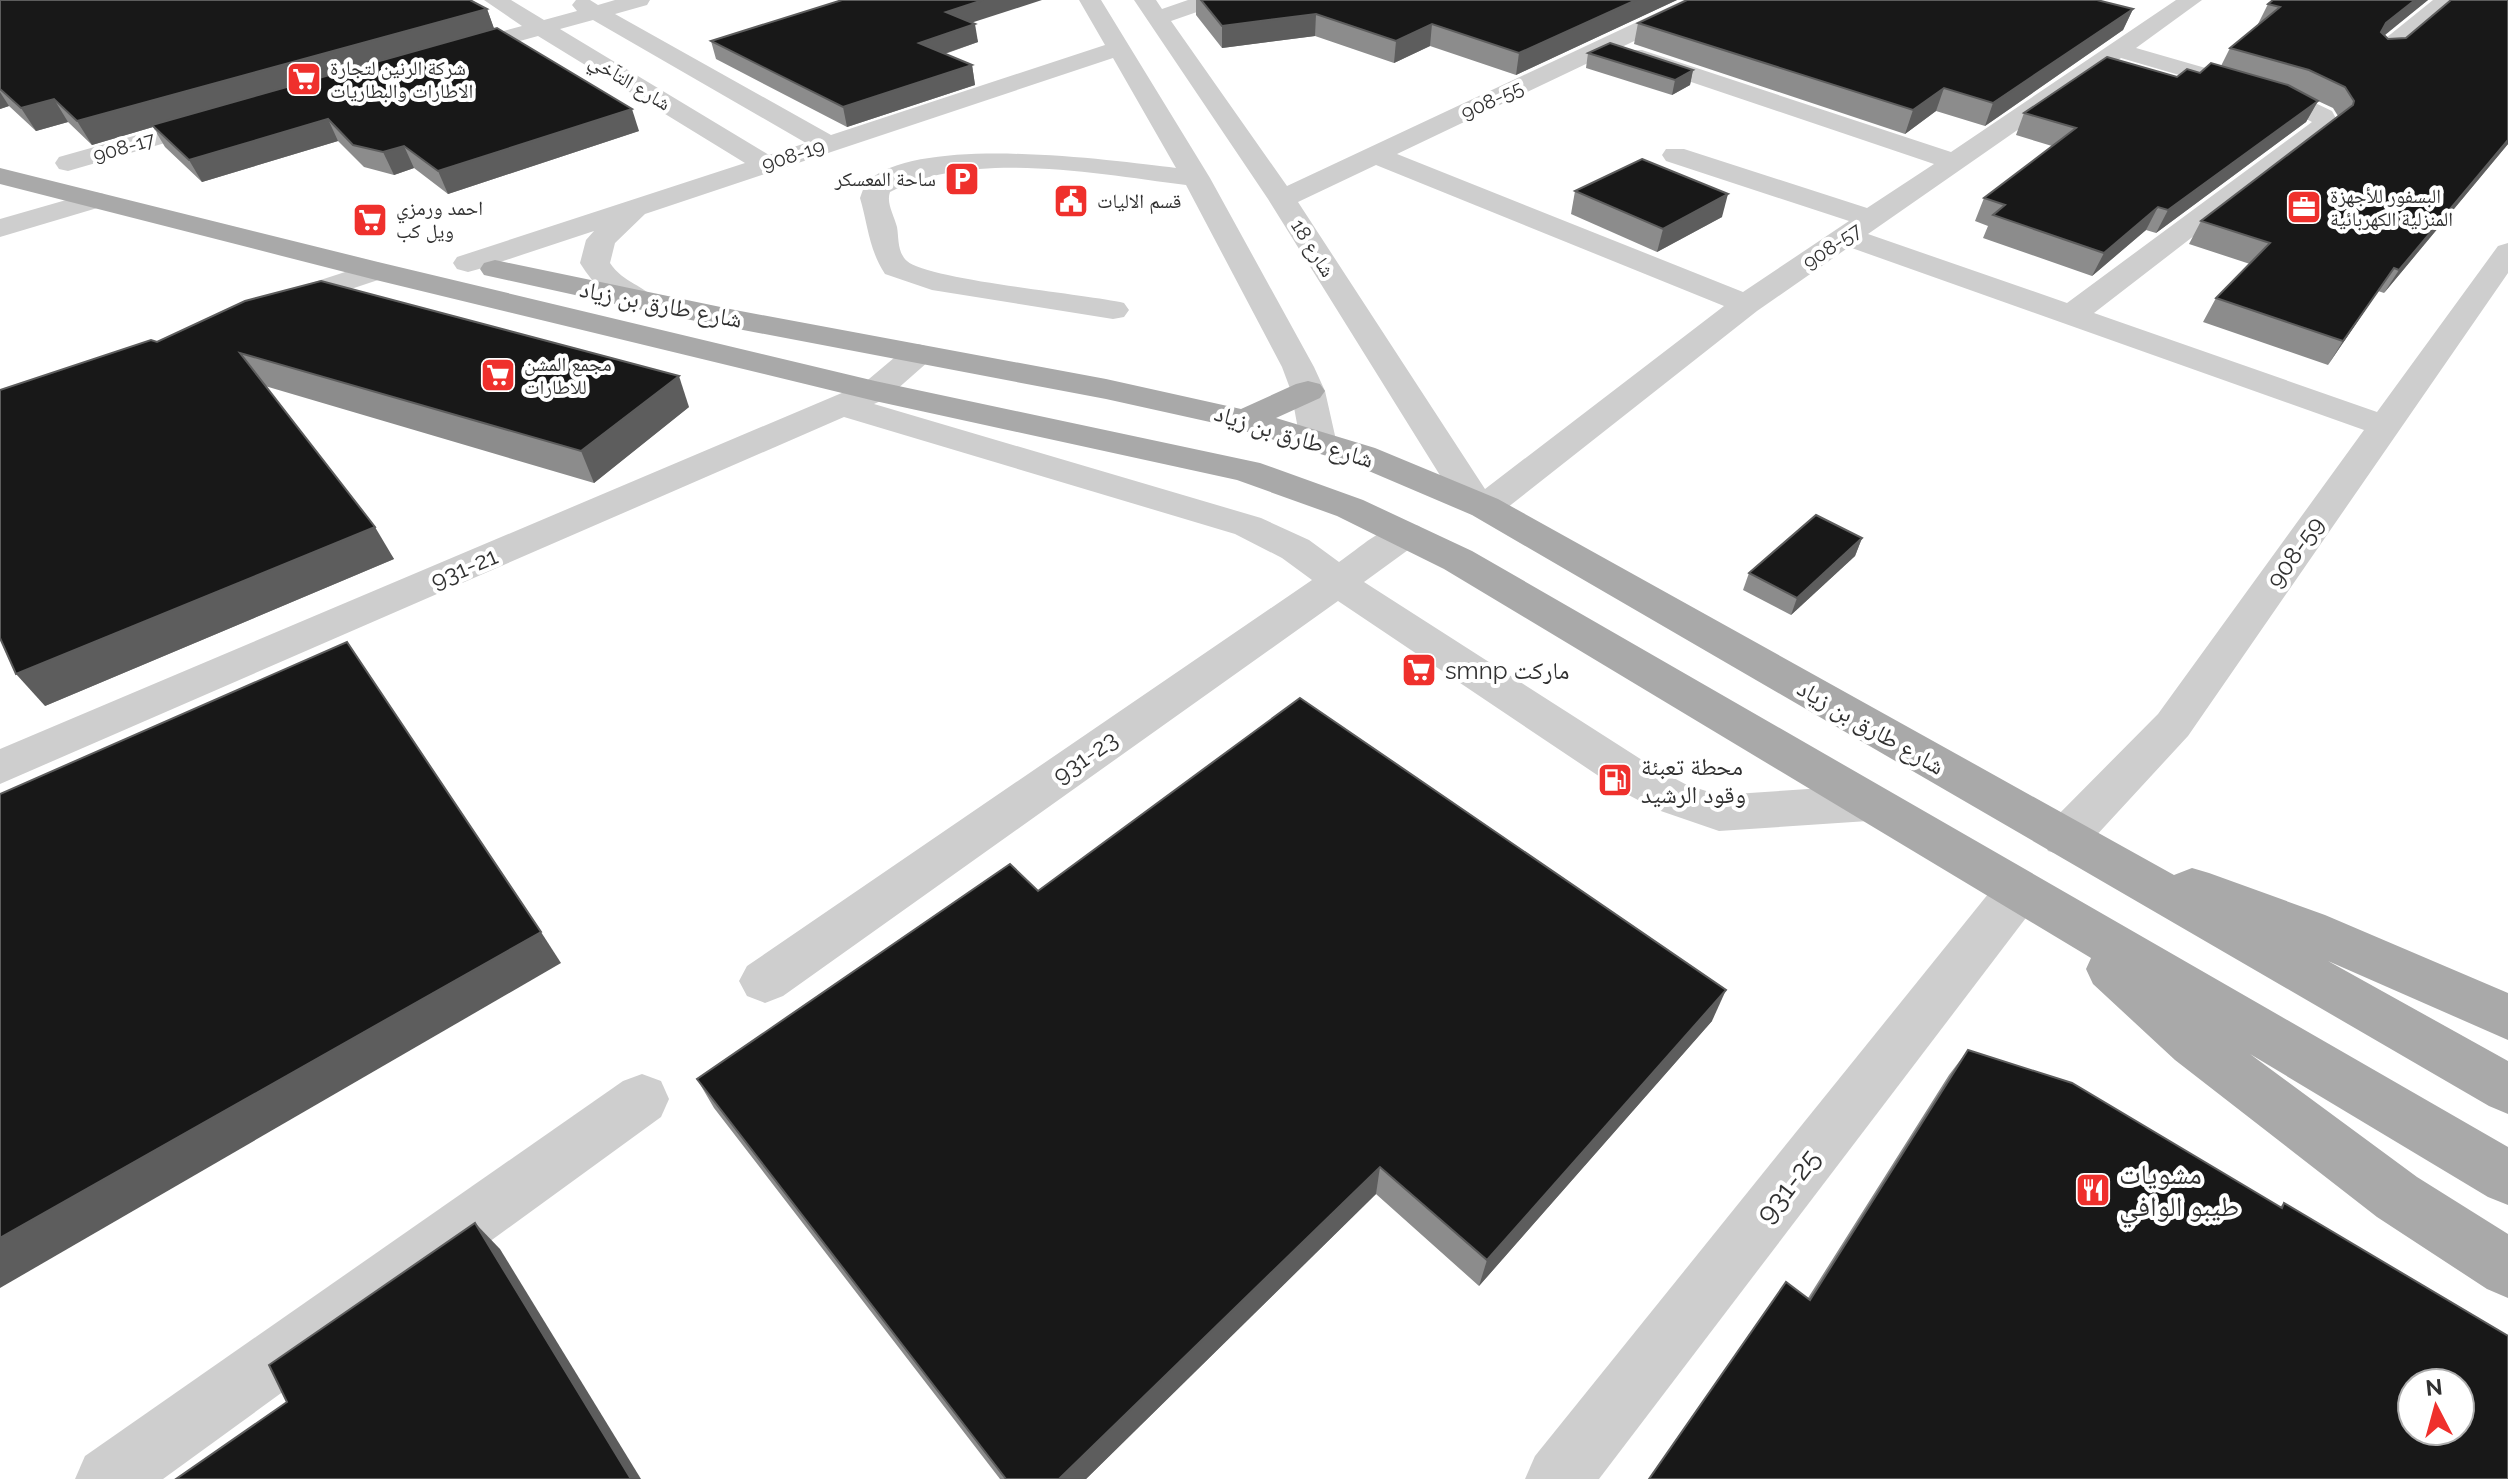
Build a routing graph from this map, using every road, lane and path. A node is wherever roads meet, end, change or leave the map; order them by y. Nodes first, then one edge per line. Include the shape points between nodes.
1 (495, 0) edge
2 (639, 0) edge
3 (1090, 0) edge
4 (1209, 0) edge
5 (1702, 0) edge
6 (2191, 0) edge
7 (2447, 0) edge
8 (584, 6) edge
9 (1152, 9) edge
10 (540, 27) junction
11 (1606, 46) junction
12 (1119, 48) junction
13 (2118, 50) junction
14 (2384, 51) edge
15 (433, 58) edge
16 (235, 115) edge
17 (828, 144) junction
18 (0, 147) edge
19 (1375, 155) junction
20 (1675, 155) dead end
21 (1213, 161) junction
22 (1955, 162) junction
23 (68, 163) junction
24 (766, 164) junction
25 (0, 176) edge
26 (1282, 199) junction
27 (94, 200) junction
28 (637, 207) junction
29 (1859, 227) junction
30 (0, 228) edge
31 (2508, 252) edge
32 (468, 263) junction
33 (376, 271) junction
34 (642, 302) junction
35 (1746, 304) junction
36 (1113, 310) dead end
37 (256, 312) edge
38 (2071, 315) junction
39 (918, 354) junction
40 (1308, 391) junction
41 (858, 398) junction
42 (1246, 419) junction
43 (2385, 426) junction
44 (1318, 440) junction
45 (1479, 504) junction
46 (1406, 534) junction
47 (1337, 582) junction
48 (0, 767) edge
49 (1868, 803) junction
50 (2072, 842) junction
51 (2026, 897) junction
52 (765, 981) dead end
53 (2508, 1017) edge
54 (2508, 1089) edge
55 (642, 1099) dead end
56 (2508, 1178) edge
57 (2508, 1268) edge
58 (108, 1479) edge
59 (1558, 1479) edge

1 - 10 street, شارع التآخي
2 - 8 street
3 - 12 street, شارع 18
4 - 9 street
5 - 11 street, 908-55
6 - 13 street, 908-57
7 - 14 street
8 - 10 street
8 - 17 street, شارع التآخي
9 - 21 street, شارع 18
10 - 15 street
10 - 24 street, شارع التآخي
11 - 19 street, 908-55
11 - 22 street
12 - 17 street, 908-19
12 - 21 street, شارع 18
13 - 22 street, 908-57
13 - 38 street via 2287,99 2309,107 2326,124
16 - 23 street, 908-17
17 - 24 street, 908-19
18 - 23 main road, شارع طارق بن زياد
19 - 26 street, 908-55
19 - 35 street
20 - 29 street
21 - 26 street, شارع 18
21 - 36 street via 931,166 899,173 878,187 874,198 884,247 896,268 932,281
21 - 40 street, شارع 18
22 - 29 street, 908-57
23 - 32 main road, شارع طارق بن زياد
24 - 28 street, 908-19
25 - 27 main road, شارع طارق بن زياد
26 - 45 street, شارع 18
27 - 30 street
27 - 33 main road, شارع طارق بن زياد
28 - 32 street, 908-19
28 - 34 street via 601,240 595,263 608,283
29 - 35 street, 908-57
29 - 38 street
31 - 43 street, 908-59
32 - 34 main road, شارع طارق بن زياد
33 - 37 street
33 - 41 main road, شارع طارق بن زياد
34 - 39 main road, شارع طارق بن زياد
35 - 45 street, 908-57
38 - 43 street
39 - 41 street, 931-21
39 - 42 main road, شارع طارق بن زياد
40 - 42 main road
40 - 44 street, شارع 18
41 - 46 main road, شارع طارق بن زياد via 1247,471
41 - 47 street via 1248,526 1313,559
41 - 48 street, 931-21
42 - 44 main road, شارع طارق بن زياد
43 - 50 street, 908-59 via 2173,725
44 - 45 main road, شارع طارق بن زياد
45 - 50 main road, شارع طارق بن زياد
46 - 47 street, 931-23
46 - 49 main road, شارع طارق بن زياد
47 - 49 street via 1671,797 1719,813
47 - 52 street, 931-23
49 - 51 main road, شارع طارق بن زياد
50 - 53 main road via 2307,929
50 - 54 main road, شارع طارق بن زياد
51 - 56 main road, شارع طارق بن زياد
51 - 57 main road via 2194,1043 2397,1197
51 - 59 street, 931-25
55 - 58 street

